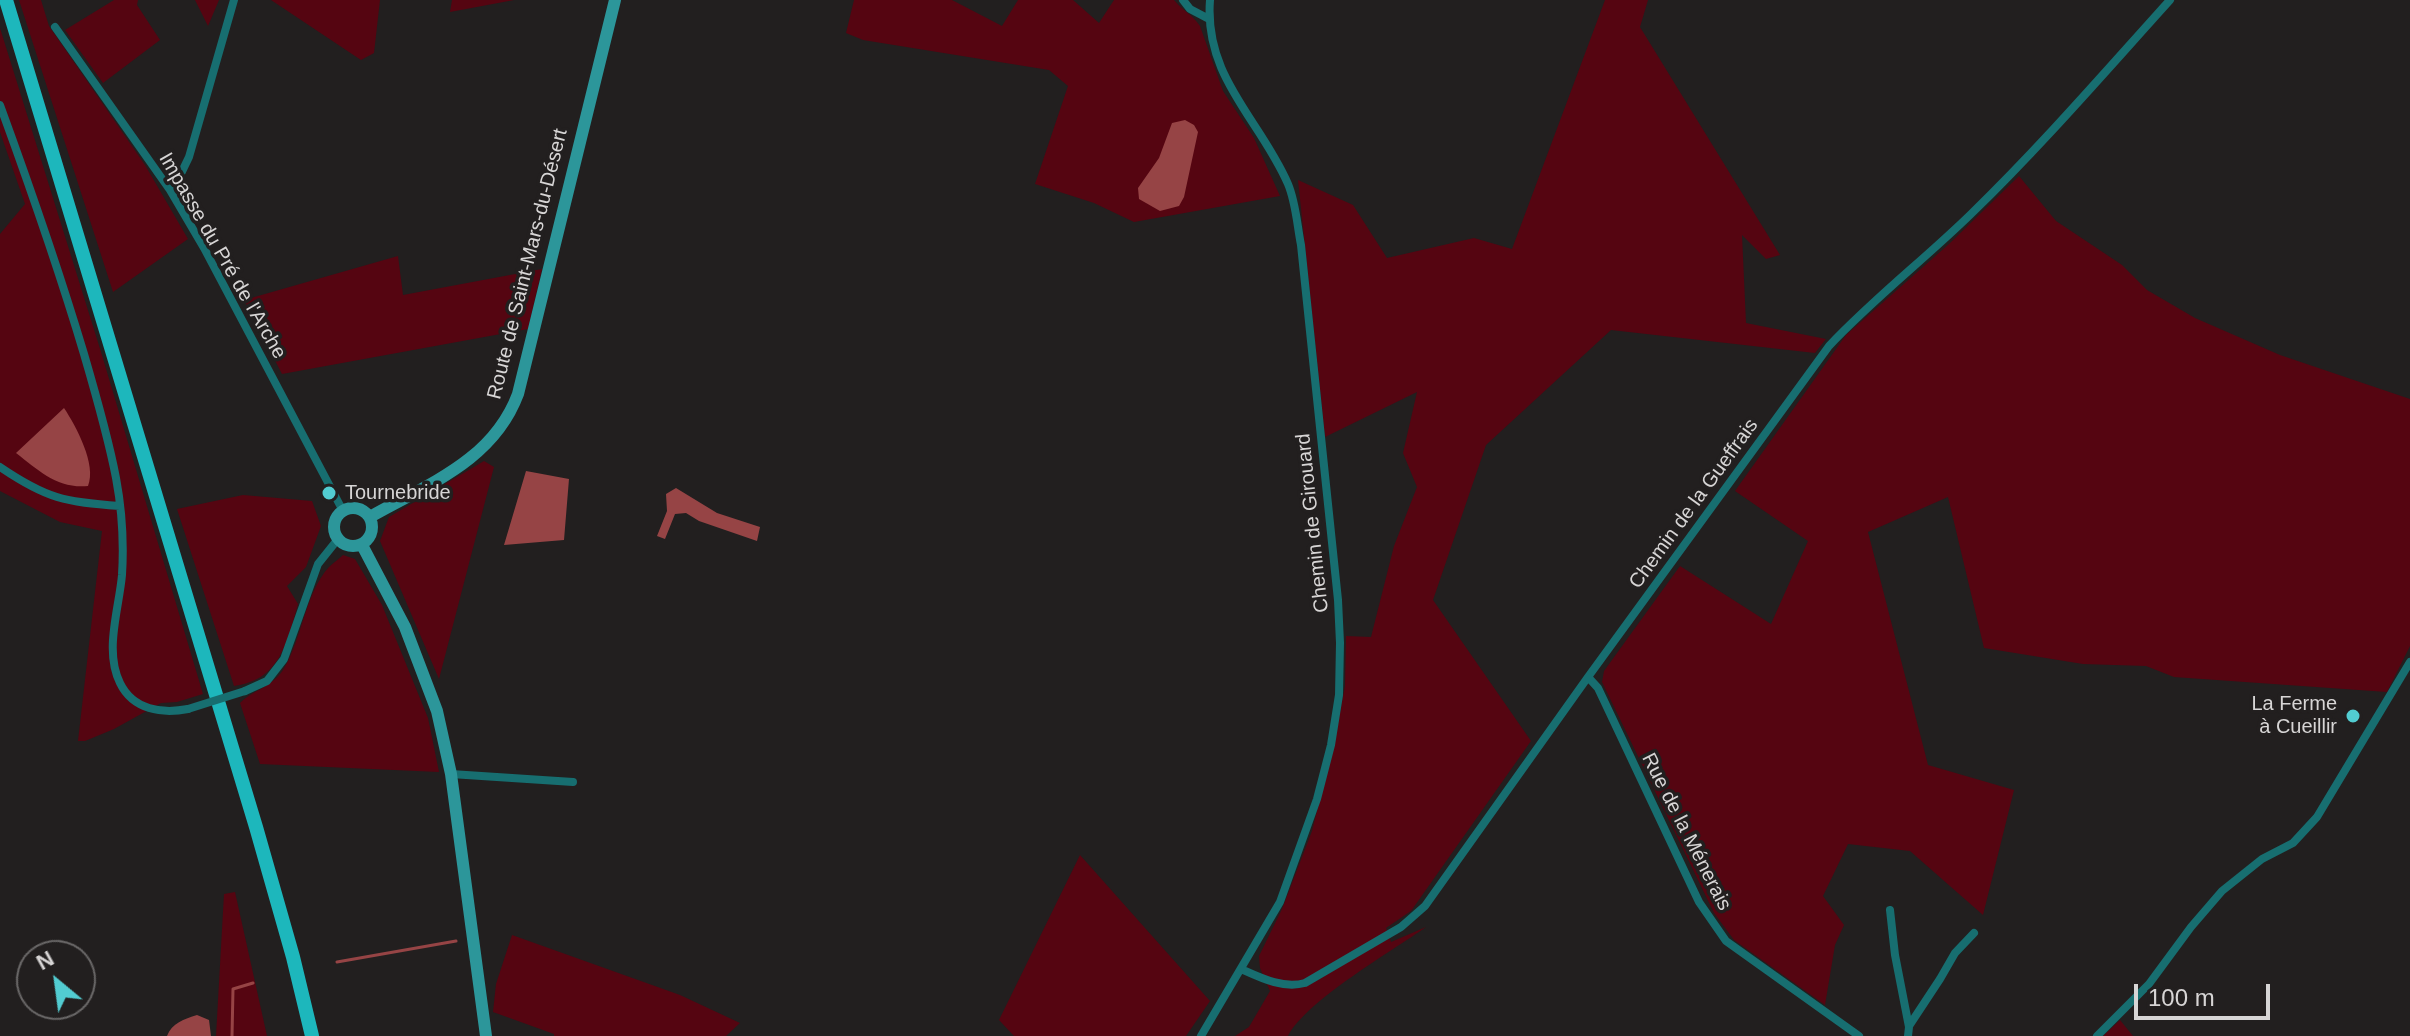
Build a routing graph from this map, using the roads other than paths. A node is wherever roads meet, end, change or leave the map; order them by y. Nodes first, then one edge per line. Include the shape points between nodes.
1 (6, 0) edge
2 (234, 0) edge
3 (615, 0) edge
4 (1183, 0) edge
5 (1210, 0) edge
6 (2170, 0) edge
7 (1209, 19) junction
8 (55, 27) dead end
9 (0, 105) edge
10 (170, 190) junction
11 (0, 467) edge
12 (120, 506) junction
13 (343, 511) junction
14 (370, 517) junction
15 (338, 539) junction
16 (362, 545) junction
17 (2410, 662) edge
18 (1588, 677) junction
19 (451, 774) junction
20 (573, 782) dead end
21 (1890, 910) dead end
22 (1974, 933) dead end
23 (1241, 969) junction
24 (1909, 1031) edge
25 (312, 1036) edge
26 (486, 1036) edge
27 (1201, 1036) edge
28 (1859, 1036) edge
29 (2097, 1036) edge

1 - 25 main road via 252,814
2 - 10 street via 189,157
3 - 14 main road, Route de Saint-Mars-du-Désert via 512,411 472,458
4 - 7 street
5 - 7 street, Chemin de Girouard
6 - 18 street, Chemin de la Gueffrais via 2002,183 1829,346
7 - 23 street, Chemin de Girouard via 1224,79 1276,161 1293,203 1340,643 1339,695 1317,799 1280,902
8 - 10 street, Impasse du Pré de l'Arche
9 - 12 street via 70,308 106,434
10 - 13 street, Impasse du Pré de l'Arche
11 - 12 street via 56,498
12 - 15 street, bridge via 116,672 121,686 140,705 174,712 267,681 284,659 318,564
13 - 14 main road via 360,509
13 - 15 main road via 335,520
14 - 16 main road via 371,536
15 - 16 main road via 348,546
16 - 19 main road via 422,668
17 - 29 street via 2317,817 2301,836 2222,891 2149,984
18 - 23 street, Chemin de la Gueffrais via 1413,918 1305,983 1281,985
18 - 28 street, Rue de la Ménerais via 1598,688 1699,902 1726,941
19 - 20 street
19 - 26 main road
21 - 24 street
22 - 24 street via 1955,953
23 - 27 street, Chemin de Girouard

